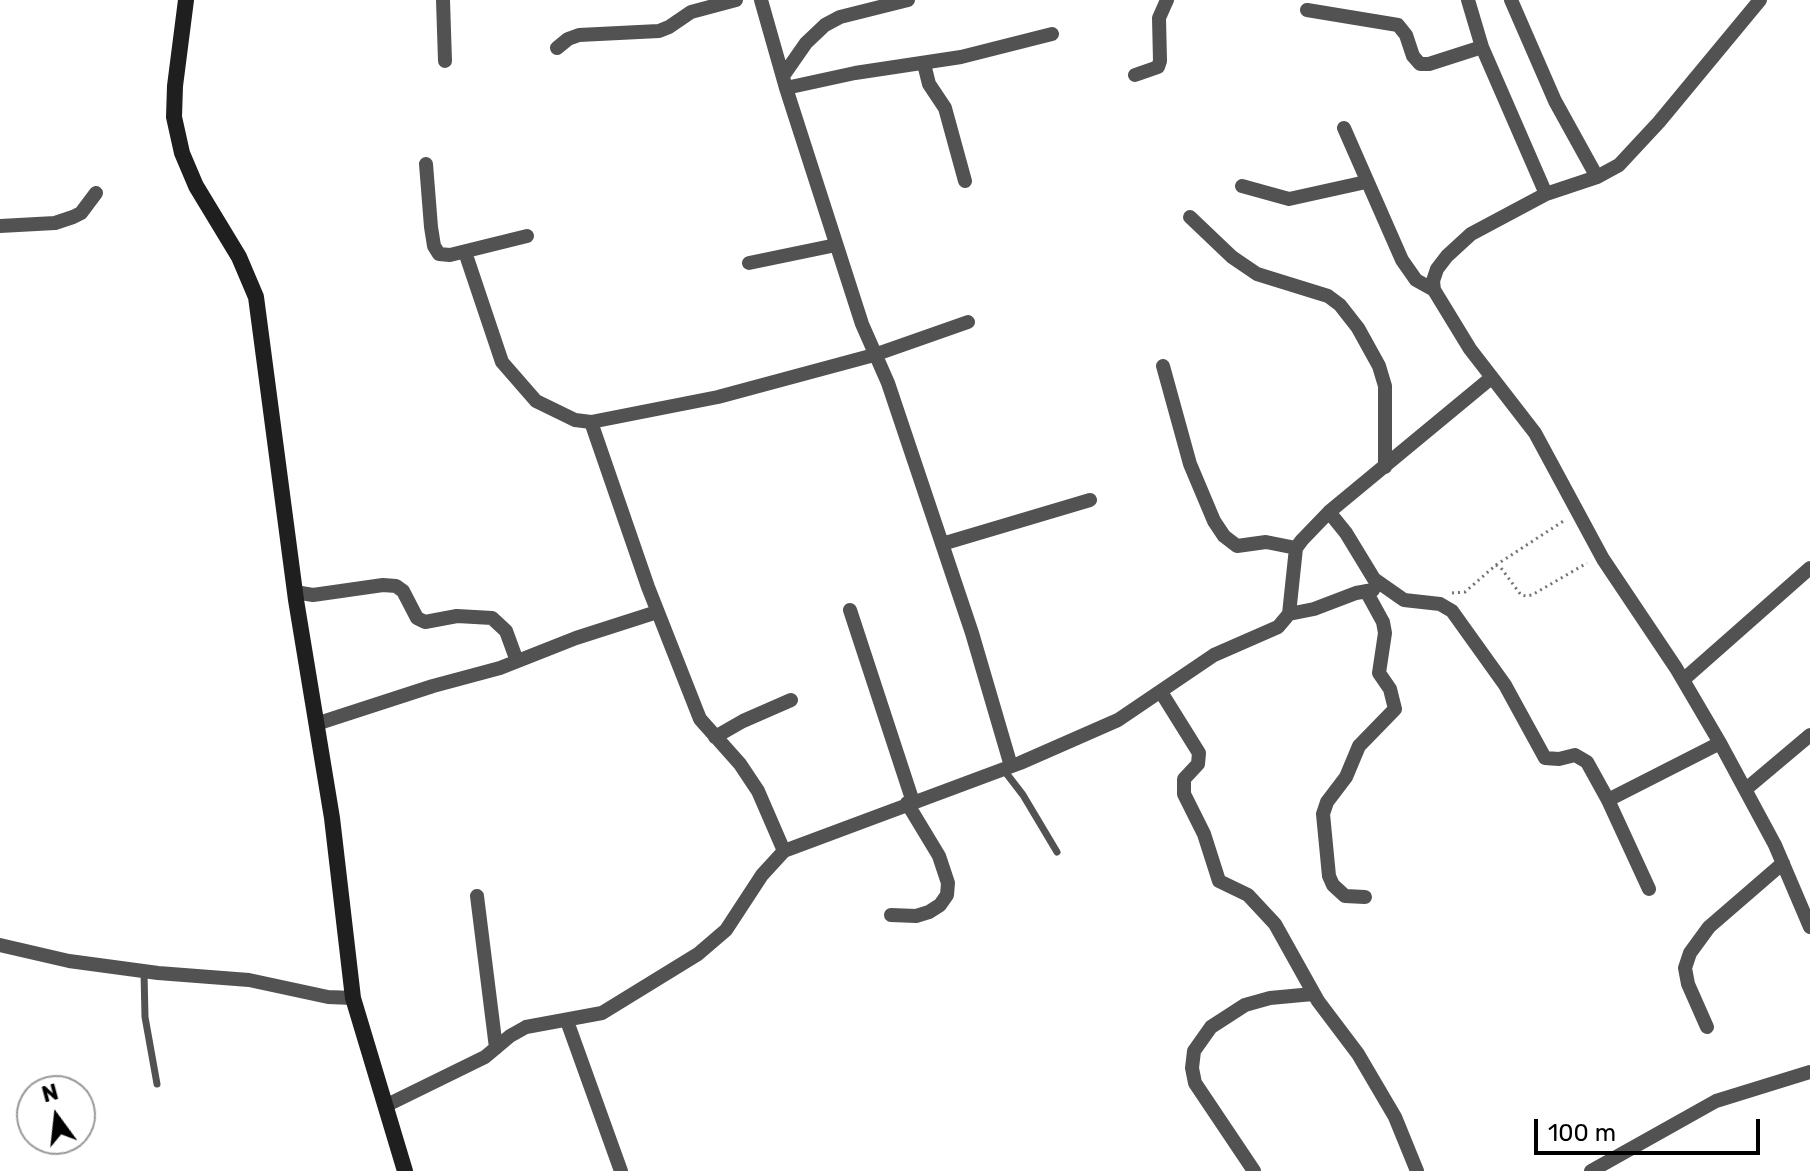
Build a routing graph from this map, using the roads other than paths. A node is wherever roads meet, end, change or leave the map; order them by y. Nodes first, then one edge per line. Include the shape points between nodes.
1 (186, 0) edge
2 (443, 0) edge
3 (736, 0) edge
4 (761, 0) edge
5 (908, 0) edge
6 (1167, 0) edge
7 (1468, 0) edge
8 (1511, 0) edge
9 (1760, 0) edge
10 (1307, 10) dead end
11 (1052, 34) dead end
12 (1482, 47) junction
13 (557, 48) dead end
14 (445, 61) dead end
15 (924, 64) junction
16 (1135, 75) dead end
17 (784, 82) junction
18 (1344, 128) dead end
19 (426, 164) dead end
20 (1597, 177) junction
21 (965, 181) dead end
22 (1366, 182) junction
23 (1242, 186) dead end
24 (96, 193) dead end
25 (1546, 194) junction
26 (1190, 217) dead end
27 (0, 226) edge
28 (527, 236) dead end
29 (836, 245) junction
30 (465, 252) junction
31 (749, 263) dead end
32 (1434, 290) junction
33 (968, 322) dead end
34 (874, 355) junction
35 (1163, 366) dead end
36 (1491, 378) junction
37 (591, 422) junction
38 (1385, 467) junction
39 (1090, 500) dead end
40 (1329, 512) junction
41 (942, 544) junction
42 (1296, 548) junction
43 (1810, 568) edge
44 (1386, 589) junction
45 (1366, 591) junction
46 (295, 592) junction
47 (850, 610) dead end
48 (657, 612) junction
49 (1289, 614) junction
50 (517, 661) junction
51 (1683, 680) junction
52 (1161, 692) junction
53 (791, 700) dead end
54 (316, 724) junction
55 (1810, 735) edge
56 (715, 737) junction
57 (1720, 743) junction
58 (1007, 768) junction
59 (1746, 789) junction
60 (1608, 800) junction
61 (910, 803) junction
62 (784, 851) junction
63 (1057, 852) dead end
64 (1783, 863) junction
65 (1649, 889) dead end
66 (477, 896) dead end
67 (1365, 897) dead end
68 (891, 915) dead end
69 (1810, 927) edge
70 (0, 945) edge
71 (144, 971) junction
72 (1313, 994) junction
73 (353, 998) junction
74 (567, 1021) junction
75 (1707, 1027) dead end
76 (496, 1048) junction
77 (1810, 1072) edge
78 (157, 1084) dead end
79 (385, 1106) junction
80 (405, 1171) edge
81 (621, 1171) edge
82 (1254, 1171) edge
83 (1417, 1171) edge
84 (1591, 1171) edge

1 - 46 main road via 174,117 191,175 256,297
2 - 14 street
3 - 13 street via 691,12 659,31 579,35
4 - 17 street
5 - 17 street via 825,25 806,43
6 - 16 street via 1159,18 1158,67
7 - 12 street
8 - 20 street via 1555,101
9 - 20 street via 1636,148
10 - 12 street via 1398,25 1420,64
11 - 15 street
12 - 25 street
15 - 17 street
15 - 21 street via 929,84 945,108
17 - 29 street
18 - 22 street
19 - 30 street via 434,246 439,254
20 - 25 street
22 - 23 street via 1289,199
22 - 32 street via 1402,260 1416,280
24 - 27 street via 73,217
25 - 32 street via 1471,234 1437,269
26 - 38 street via 1257,274 1328,296 1349,316 1385,386
28 - 30 street
29 - 31 street
29 - 34 street
30 - 37 street via 502,362 536,401
32 - 36 street
33 - 34 street
34 - 37 street via 718,397
34 - 41 street
35 - 42 street via 1190,464 1224,536 1237,546 1266,542
36 - 38 street
36 - 51 street via 1535,433 1603,559
37 - 48 street
38 - 40 street
39 - 41 street
40 - 42 street
40 - 44 street
41 - 58 street via 972,633
42 - 49 street
43 - 51 street
44 - 45 street
44 - 60 street via 1404,600 1440,604 1452,611 1505,685 1545,758 1583,757
45 - 49 street
45 - 67 street via 1383,622 1379,673 1395,709 1359,746 1323,814 1333,885 1345,896
46 - 50 street via 313,595 396,586 425,622 457,616 492,618 506,631
46 - 54 main road
47 - 61 street
48 - 50 street
48 - 56 street via 700,719
49 - 52 street via 1278,627 1214,655
50 - 54 street
51 - 57 street
52 - 58 street via 1118,720
52 - 72 street via 1199,753 1198,764 1184,779 1184,794 1217,876 1260,904
53 - 56 street
54 - 73 main road
55 - 59 street
56 - 62 street via 758,791
57 - 59 street
57 - 60 street
58 - 61 street
58 - 63 lane
59 - 64 street
60 - 65 street
61 - 62 street
61 - 68 street via 939,856 947,895 929,912
62 - 74 street via 712,944 602,1013
64 - 69 street
64 - 75 street via 1709,927 1690,953 1685,968 1688,984
66 - 76 street
70 - 71 street
71 - 73 street via 249,980
71 - 78 lane via 145,1017
72 - 82 street via 1245,1005 1211,1027 1194,1051 1195,1083
72 - 83 street via 1358,1054 1395,1117
73 - 79 main road
74 - 76 street via 526,1027
74 - 81 street
76 - 79 street
77 - 84 street via 1716,1101
79 - 80 main road

